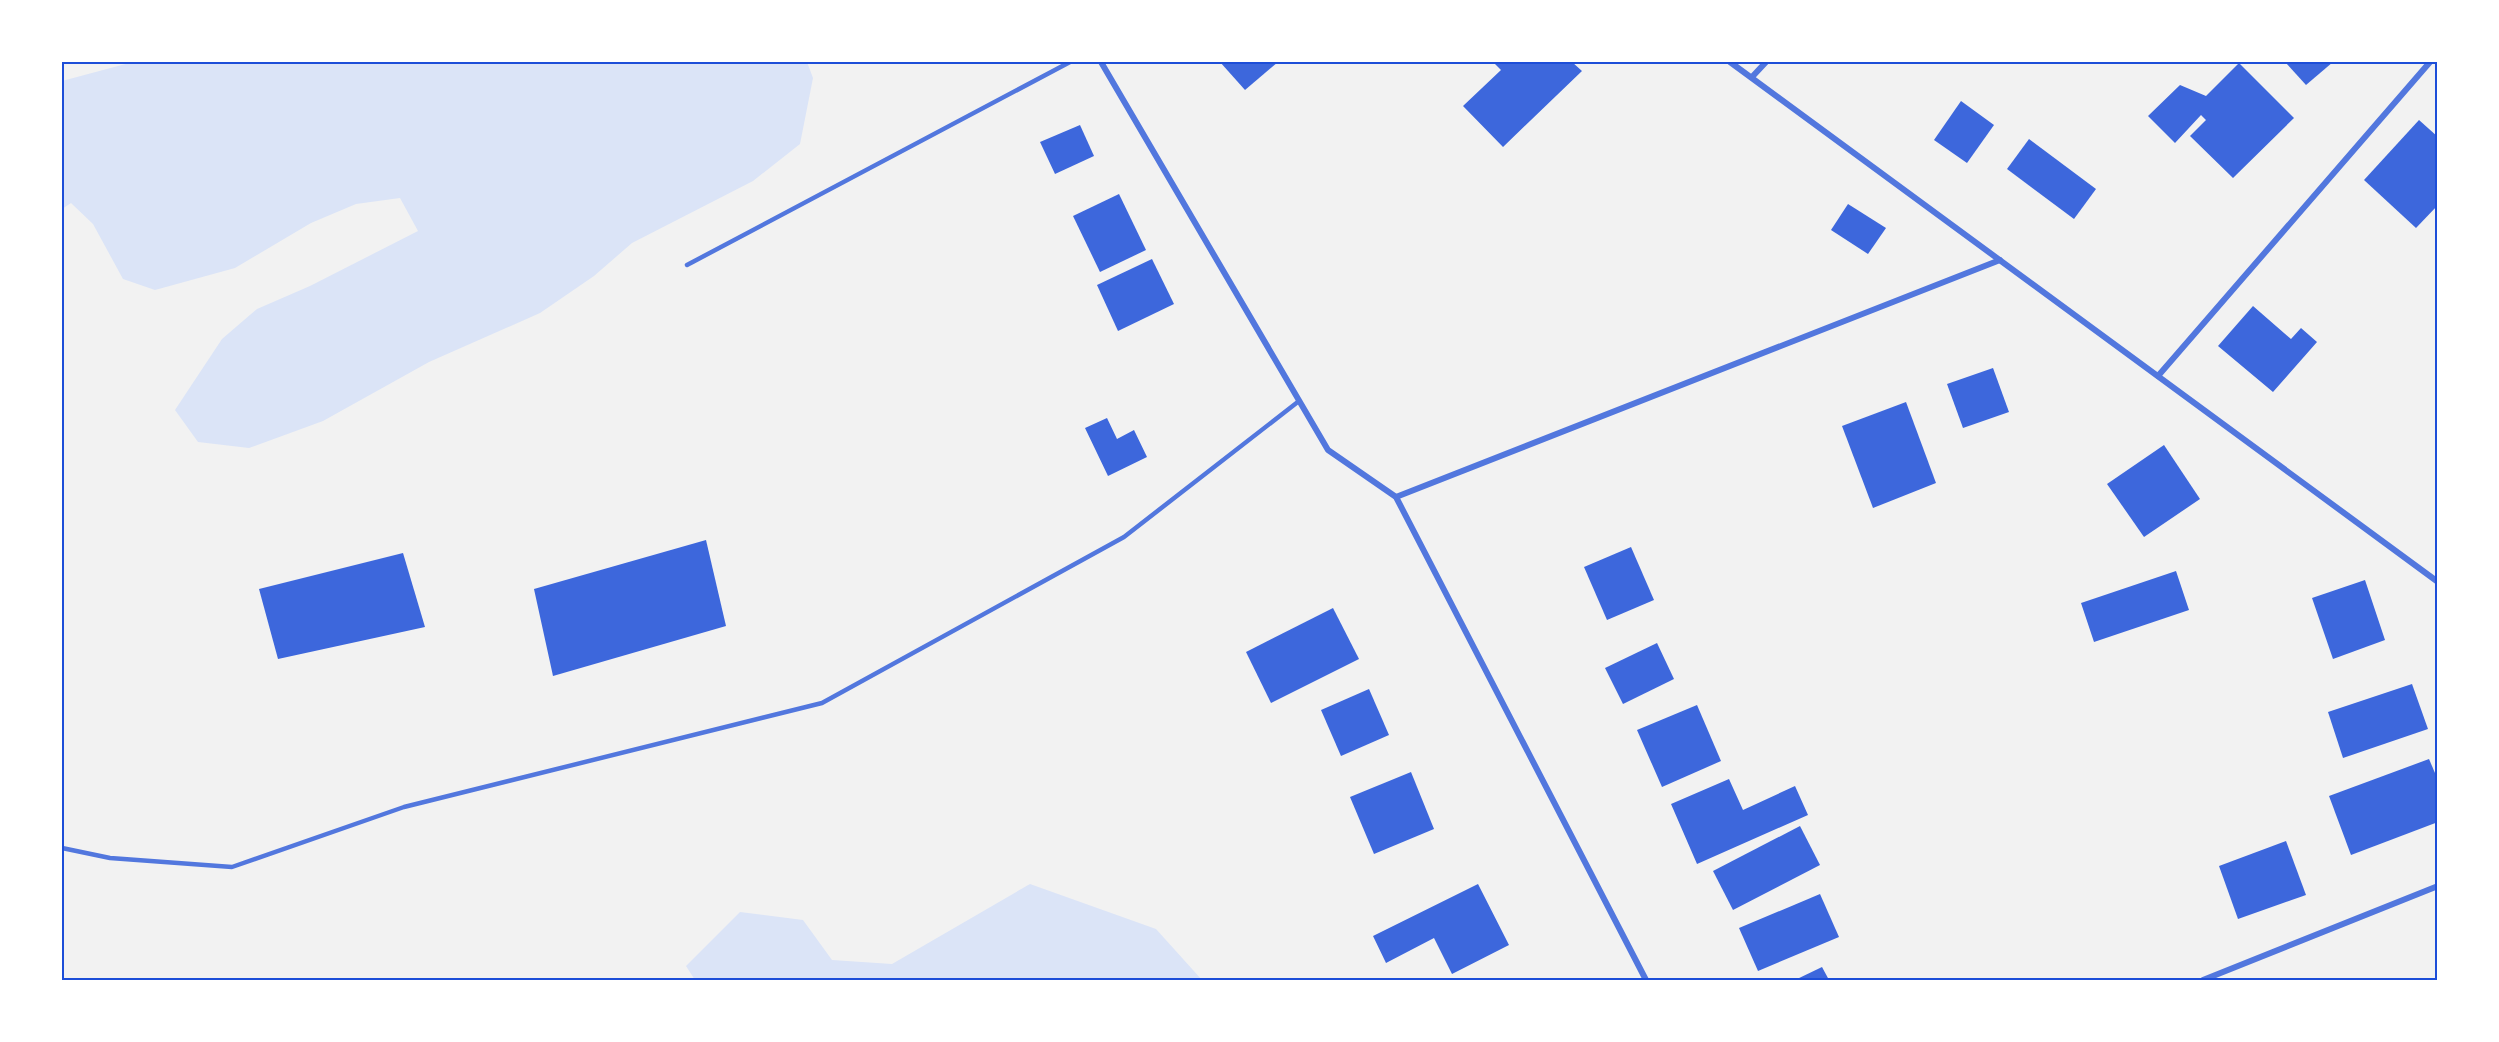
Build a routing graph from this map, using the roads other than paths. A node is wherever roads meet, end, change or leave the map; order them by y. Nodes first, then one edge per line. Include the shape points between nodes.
1 (1070, 62) edge
2 (1101, 62) edge
3 (1730, 62) edge
4 (1766, 62) edge
5 (2430, 62) edge
6 (1752, 77) junction
7 (2000, 260) junction
8 (687, 265) dead end
9 (2158, 376) junction
10 (1299, 401) junction
11 (1396, 497) junction
12 (2438, 582) edge
13 (62, 848) edge
14 (2438, 886) edge
15 (1646, 981) edge
16 (2203, 981) edge

1 - 8 lane
2 - 10 street
3 - 6 street
4 - 6 street
5 - 9 street
6 - 7 street
7 - 9 street
7 - 11 street
9 - 12 street
10 - 11 street via 1328,450
10 - 13 lane via 1124,537 822,703 404,807 232,867 111,858
11 - 15 street
14 - 16 street

